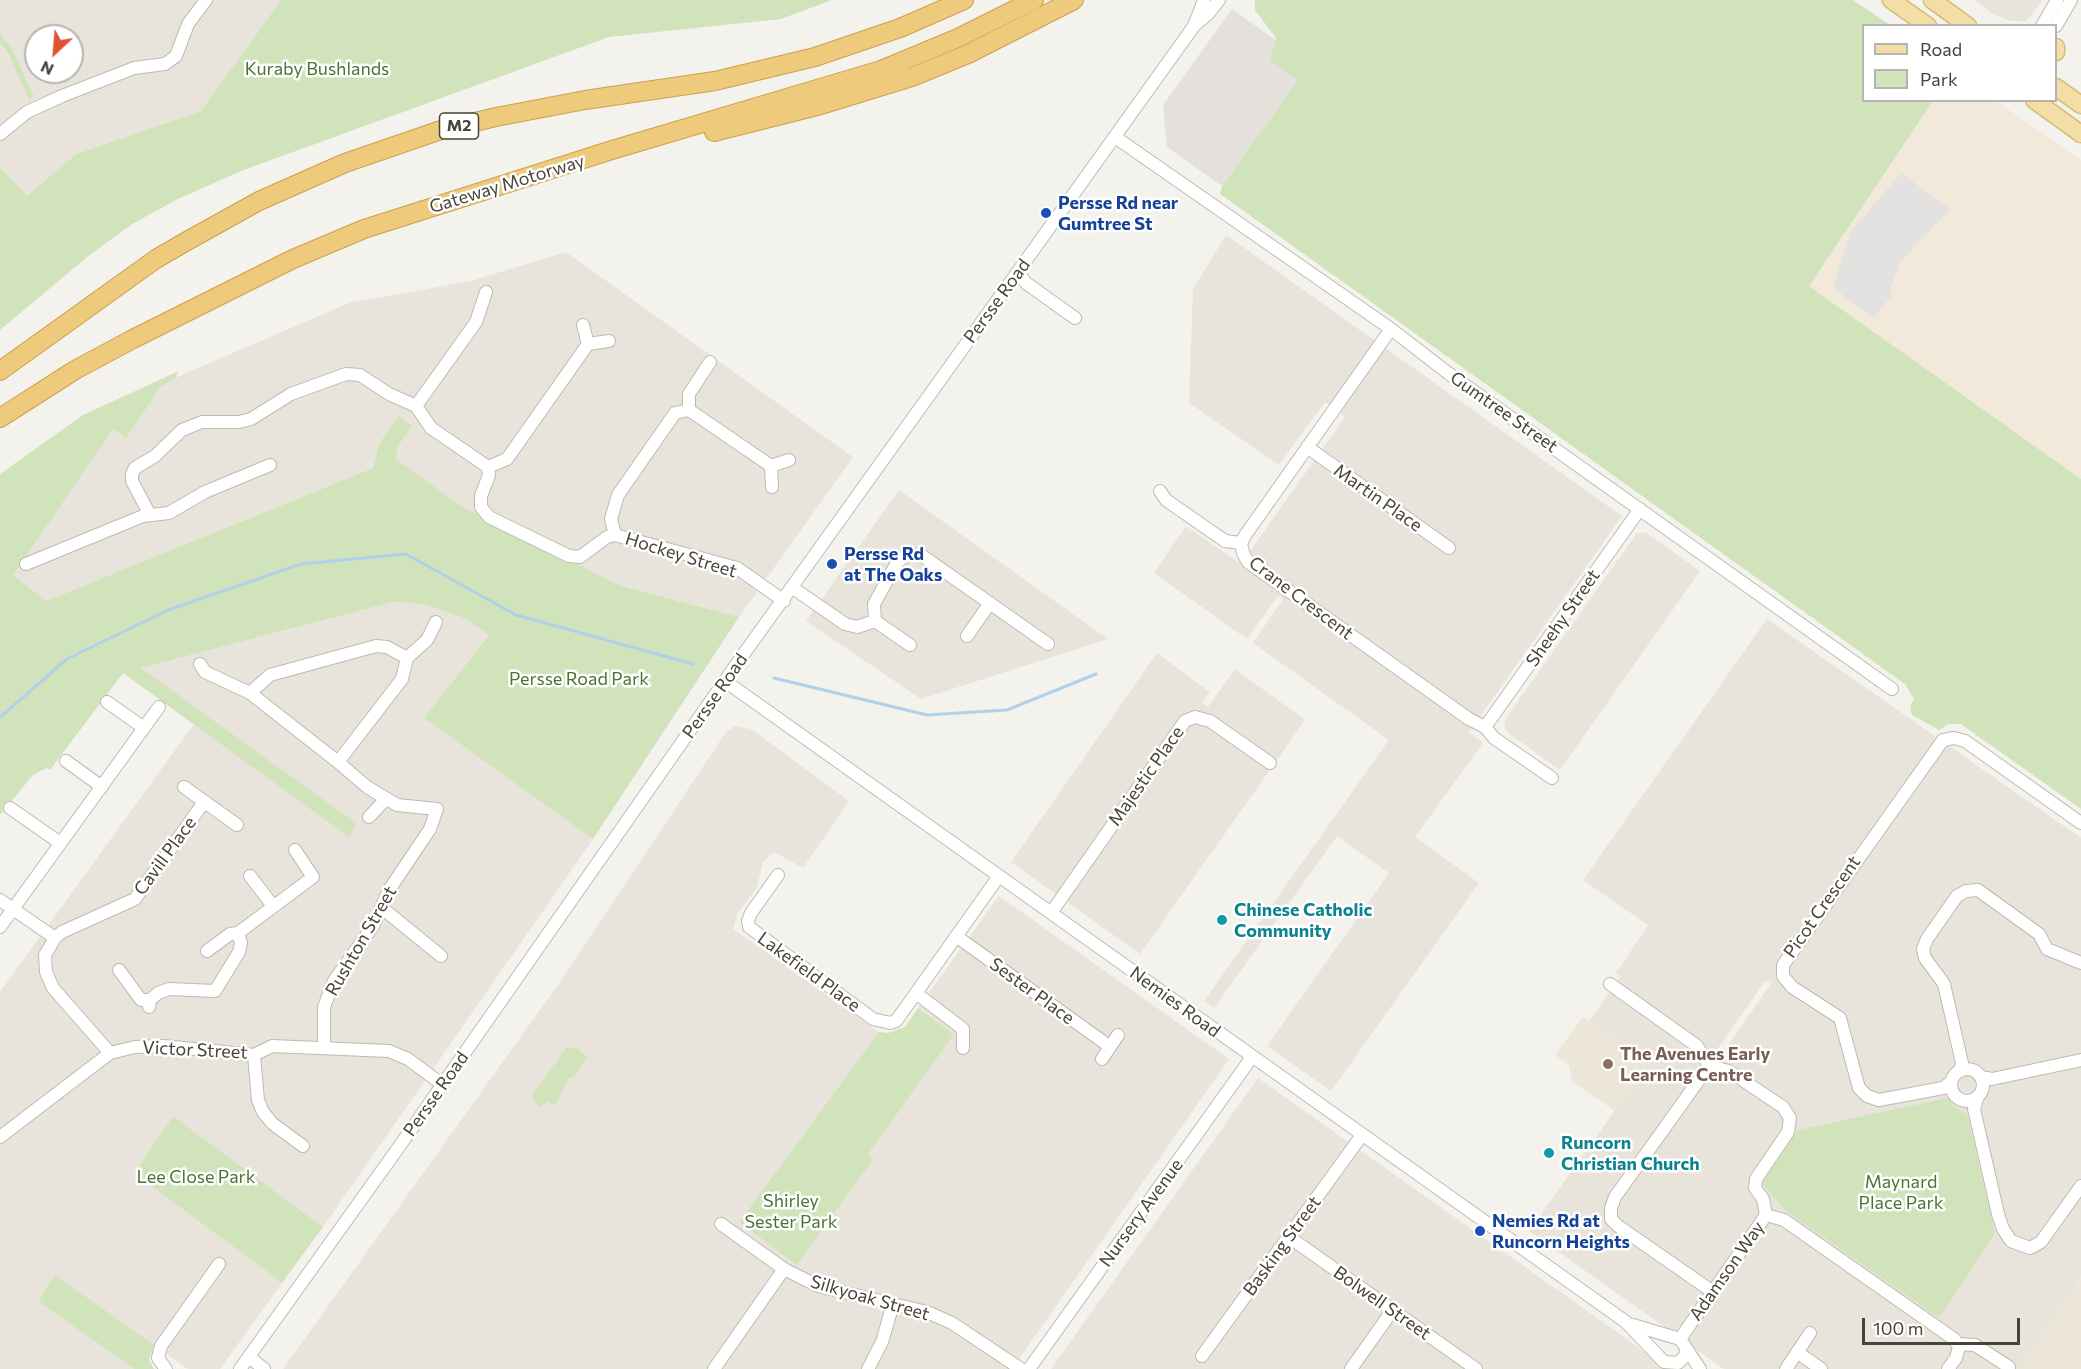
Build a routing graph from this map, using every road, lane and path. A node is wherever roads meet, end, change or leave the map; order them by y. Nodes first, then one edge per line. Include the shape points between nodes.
1 (206, 0) edge
2 (964, 0) edge
3 (1034, 0) edge
4 (1074, 0) edge
5 (1204, 0) edge
6 (1219, 0) edge
7 (1891, 0) edge
8 (1932, 0) edge
9 (2057, 0) edge
10 (2070, 0) edge
11 (1925, 24) edge
12 (1965, 24) edge
13 (2043, 24) edge
14 (2056, 24) edge
15 (1194, 26) junction
16 (2057, 88) edge
17 (2037, 102) edge
18 (2081, 105) edge
19 (0, 134) edge
20 (2081, 134) edge
21 (1115, 137) junction
22 (583, 161) junction
23 (1018, 272) junction
24 (486, 292) dead end
25 (1075, 318) dead end
26 (583, 325) dead end
27 (1391, 329) junction
28 (609, 341) dead end
29 (588, 344) junction
30 (710, 362) dead end
31 (0, 370) edge
32 (416, 406) junction
33 (689, 410) junction
34 (0, 418) edge
35 (1307, 447) junction
36 (789, 460) dead end
37 (270, 465) dead end
38 (771, 466) junction
39 (488, 467) junction
40 (772, 487) dead end
41 (1160, 491) dead end
42 (1640, 509) junction
43 (150, 515) junction
44 (615, 536) junction
45 (1241, 543) junction
46 (1449, 548) dead end
47 (26, 564) dead end
48 (793, 588) junction
49 (784, 601) junction
50 (990, 603) junction
51 (875, 621) junction
52 (436, 622) dead end
53 (967, 636) dead end
54 (1048, 644) dead end
55 (910, 645) dead end
56 (407, 658) junction
57 (200, 664) dead end
58 (725, 681) junction
59 (1892, 689) dead end
60 (250, 693) junction
61 (107, 702) dead end
62 (159, 707) dead end
63 (1485, 727) junction
64 (144, 728) junction
65 (66, 761) dead end
66 (338, 762) junction
67 (1270, 763) dead end
68 (1552, 778) dead end
69 (102, 787) junction
70 (184, 787) dead end
71 (386, 799) junction
72 (204, 802) junction
73 (10, 808) dead end
74 (369, 818) dead end
75 (2081, 824) edge
76 (237, 825) dead end
77 (60, 843) junction
78 (295, 850) dead end
79 (778, 875) dead end
80 (250, 876) dead end
81 (999, 876) junction
82 (0, 900) edge
83 (273, 906) junction
84 (382, 908) junction
85 (13, 909) junction
86 (1051, 913) junction
87 (0, 927) edge
88 (238, 933) junction
89 (956, 936) junction
90 (55, 938) junction
91 (207, 951) dead end
92 (441, 956) dead end
93 (2081, 963) edge
94 (119, 970) dead end
95 (1610, 984) dead end
96 (916, 993) junction
97 (1118, 1035) dead end
98 (1109, 1046) junction
99 (324, 1047) junction
100 (963, 1048) dead end
101 (110, 1053) junction
102 (254, 1055) junction
103 (1252, 1057) junction
104 (1102, 1059) dead end
105 (2081, 1060) edge
106 (1709, 1066) junction
107 (1964, 1068) junction
108 (1986, 1081) junction
109 (443, 1085) junction
110 (1949, 1087) junction
111 (1973, 1103) junction
112 (1362, 1135) junction
113 (0, 1137) edge
114 (303, 1146) dead end
115 (2081, 1186) edge
116 (1766, 1215) junction
117 (721, 1224) dead end
118 (1289, 1237) junction
119 (219, 1264) dead end
120 (784, 1269) junction
121 (1713, 1292) junction
122 (893, 1304) junction
123 (1392, 1311) junction
124 (1626, 1322) junction
125 (1810, 1333) dead end
126 (1678, 1341) junction
127 (1957, 1344) junction
128 (1797, 1352) junction
129 (1202, 1356) dead end
130 (249, 1357) junction
131 (1668, 1364) edge
132 (2008, 1367) dead end
133 (166, 1369) edge
134 (240, 1369) edge
135 (264, 1369) edge
136 (714, 1369) edge
137 (868, 1369) edge
138 (1021, 1369) edge
139 (1029, 1369) edge
140 (1351, 1369) edge
141 (1476, 1369) edge
142 (1700, 1369) edge
143 (1786, 1369) edge
144 (1821, 1369) edge
145 (1948, 1369) edge

1 - 19 street via 188,24 176,56 165,64 134,68 62,96 27,112
2 - 31 highway, M2 via 900,28 815,57 715,81 496,117 441,130 345,163 259,201 164,255
3 - 22 highway, Gateway Motorway via 881,70
4 - 22 highway via 968,54 893,83 620,158
5 - 15 street, Persse Road
6 - 15 street, Persse Road
7 - 11 main road
8 - 12 main road
9 - 13 street
10 - 14 street
15 - 21 street, Persse Road
16 - 18 main road
17 - 20 main road
21 - 23 street, Persse Road
21 - 27 street, Gumtree Street
22 - 34 highway, Gateway Motorway via 364,229 293,259 75,370
23 - 25 street via 1026,283
23 - 48 street, Persse Road
24 - 32 street via 476,322
26 - 29 street
27 - 35 street, Crane Crescent
27 - 42 street, Gumtree Street
28 - 29 street
29 - 39 street via 507,459
30 - 33 street via 689,394
32 - 39 street via 431,428
32 - 43 street via 360,375 345,374 291,394 251,419 192,425 135,468 132,481
33 - 38 street
33 - 44 street via 675,413 618,495 611,519
35 - 45 street, Crane Crescent
35 - 46 street, Martin Place
36 - 38 street
37 - 43 street via 205,492 169,513
38 - 40 street
39 - 44 street, Hockey Street via 481,507 489,517 569,556 580,557 607,537
41 - 45 street via 1166,500 1225,541
42 - 59 street, Gumtree Street
42 - 63 street, Sheehy Street
43 - 47 street
44 - 49 street, Hockey Street via 737,568
45 - 63 street, Crane Crescent via 1248,562
48 - 49 street, Persse Road
48 - 51 street via 845,624 857,627
49 - 58 street, Persse Road
50 - 51 street via 921,555 908,555 898,561 874,604
50 - 53 street
50 - 54 street
51 - 55 street
52 - 56 street via 427,640
56 - 60 street via 387,647 376,646 270,675
56 - 66 street via 402,679
57 - 60 street via 205,672
58 - 81 street, Nemies Road
58 - 109 street, Persse Road
60 - 66 street
61 - 64 street
62 - 64 street
63 - 68 street, Crane Crescent via 1494,738
64 - 69 street
65 - 69 street
66 - 71 street
67 - 86 street, Majestic Place via 1210,721 1195,717 1185,721
69 - 77 street
70 - 72 street, Cavill Place
71 - 74 street
71 - 84 street, Rushton Street via 407,808 436,809 430,829 389,890
72 - 76 street, Cavill Place
72 - 90 street, Cavill Place via 135,899
73 - 77 street
75 - 110 street, Picot Crescent via 1965,741 1943,740 1783,964 1783,976 1791,987 1840,1018 1859,1088 1867,1096 1879,1100
77 - 85 street
78 - 83 street via 313,877
79 - 96 street, Lakefield Place via 748,921 756,934 873,1019 896,1021
80 - 83 street
81 - 86 street, Nemies Road
81 - 89 street, Lakefield Place
82 - 85 street
83 - 88 street
84 - 92 street
84 - 99 street, Rushton Street via 334,981 324,1007
85 - 87 street
85 - 90 street
86 - 103 street, Nemies Road
88 - 91 street via 230,934
88 - 94 street via 240,952 211,993 169,989 158,993 150,1004 141,1000
89 - 96 street, Lakefield Place
89 - 98 street, Sester Place
90 - 101 street via 45,955 46,972 53,988
93 - 107 street via 2047,949 2039,934 1978,890 1957,896 1923,949 1944,984
95 - 106 street via 1697,1046
96 - 100 street via 963,1029
97 - 98 street
98 - 104 street
99 - 102 street, Victor Street via 272,1046
99 - 109 street, Victor Street via 389,1051 408,1059
101 - 102 street, Victor Street via 162,1046
101 - 113 street, Victor Street
102 - 114 street via 258,1100 263,1112
103 - 112 street, Nemies Road
103 - 139 street, Nursery Avenue
105 - 108 street
106 - 116 street, Adamson Way via 1730,1071 1783,1107 1790,1118 1788,1132 1756,1179 1755,1188 1763,1198
106 - 121 street via 1615,1197 1611,1219
107 - 108 street
107 - 110 street
108 - 111 street
109 - 130 street, Persse Road
110 - 111 street via 1958,1099
111 - 115 street via 1998,1214 2011,1241 2030,1248 2041,1242
112 - 118 street, Basking Street
112 - 124 street, Nemies Road
116 - 121 street, Adamson Way
116 - 127 street via 1784,1220
117 - 120 street, Silkyoak Street
118 - 123 street, Bolwell Street
118 - 129 street, Basking Street
119 - 133 street via 161,1346 158,1358
120 - 122 street, Silkyoak Street via 818,1287
120 - 136 street
121 - 126 street, Adamson Way
122 - 137 street via 882,1342
122 - 138 street, Silkyoak Street via 952,1323
123 - 140 street
123 - 141 street, Bolwell Street
124 - 126 street, Nemies Road
124 - 131 street, Nemies Road
125 - 128 street
126 - 131 street via 1683,1359
126 - 131 street via 1660,1342
126 - 142 street
127 - 132 street via 1975,1345
127 - 145 street via 1956,1358
128 - 143 street
128 - 144 street
130 - 134 street, Persse Road
130 - 135 street

